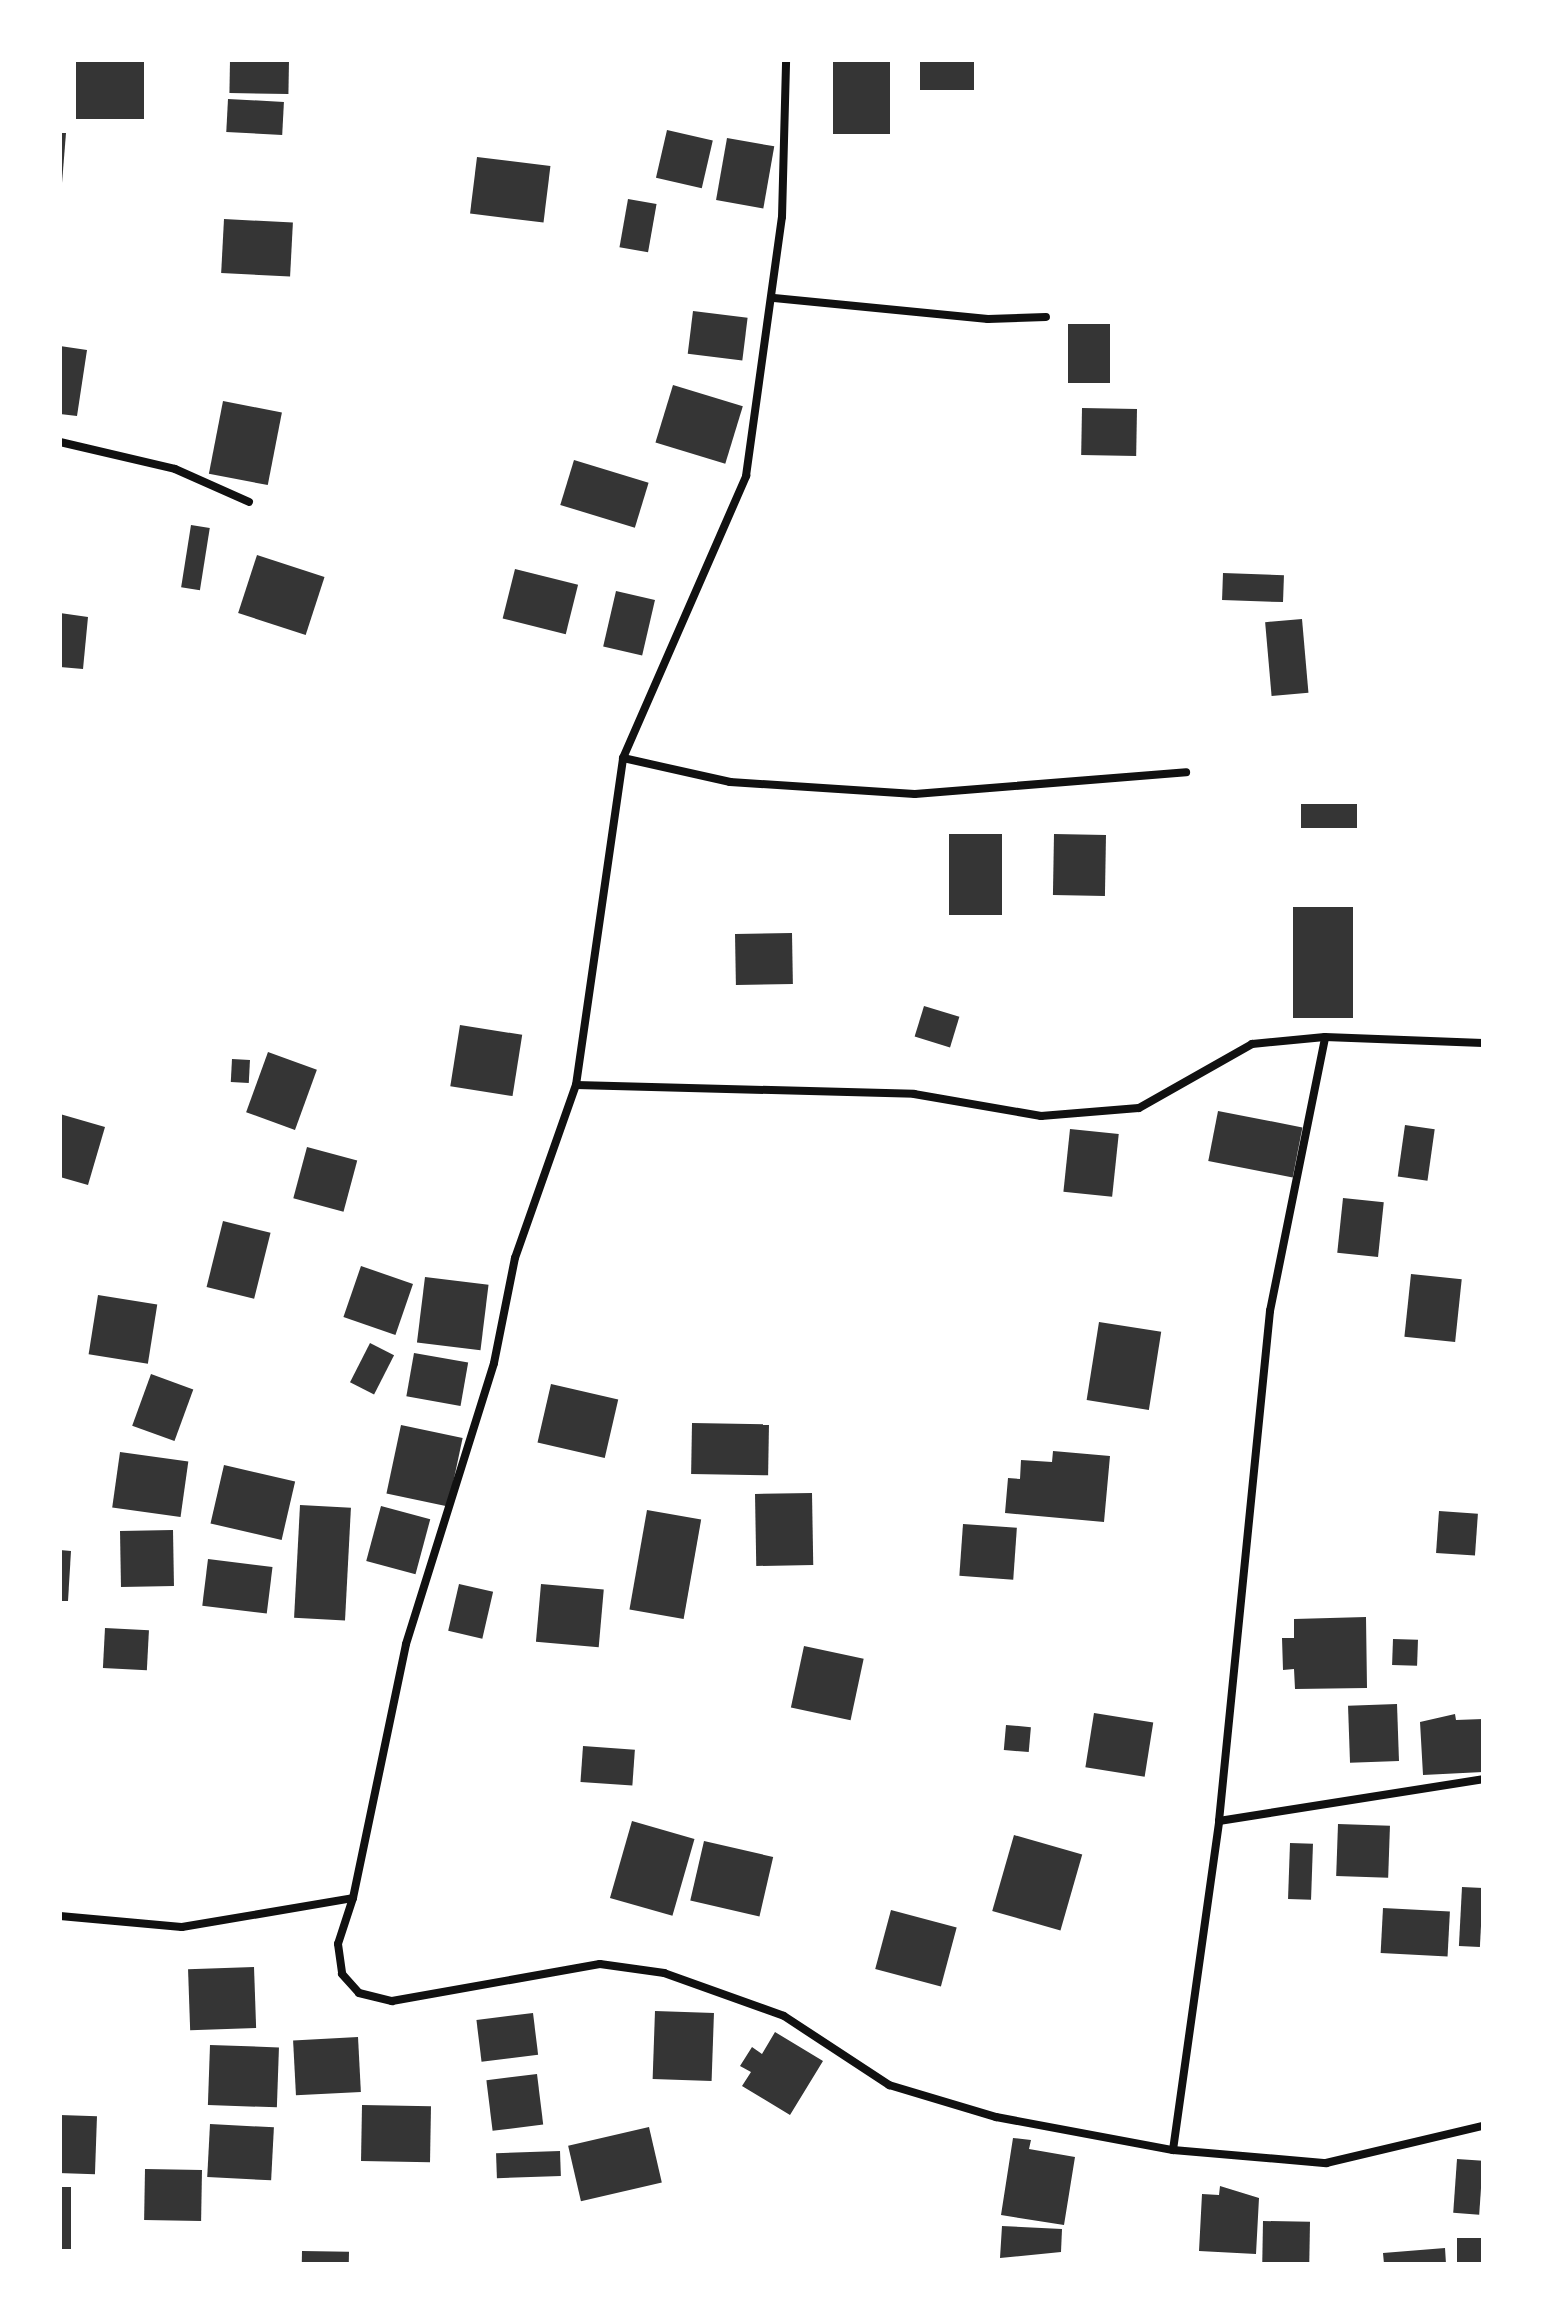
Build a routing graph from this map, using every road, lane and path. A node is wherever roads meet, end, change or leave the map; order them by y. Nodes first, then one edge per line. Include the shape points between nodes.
1 (786, 60) edge
2 (774, 298) junction
3 (1046, 317) dead end
4 (60, 442) edge
5 (249, 502) dead end
6 (623, 758) junction
7 (1186, 772) dead end
8 (1325, 1037) junction
9 (1483, 1043) edge
10 (576, 1085) junction
11 (1483, 1779) edge
12 (1219, 1821) junction
13 (353, 1898) junction
14 (60, 1916) edge
15 (1483, 2126) edge
16 (1173, 2150) junction

1 - 2 street
2 - 3 street via 988,319
2 - 6 street via 746,476
4 - 5 street via 175,469
6 - 7 street via 730,782 915,794
6 - 10 street
8 - 9 street
8 - 10 street via 1252,1044 1139,1108 1041,1116 914,1094
8 - 12 street via 1258,1399
10 - 13 street via 515,1258 494,1363 406,1644
11 - 12 street
12 - 16 street
13 - 14 street via 182,1927
13 - 16 street via 338,1944 342,1974 359,1993 392,2001 469,1993 600,1964 664,1973 784,2016 889,2085 996,2117
15 - 16 street via 1326,2163

